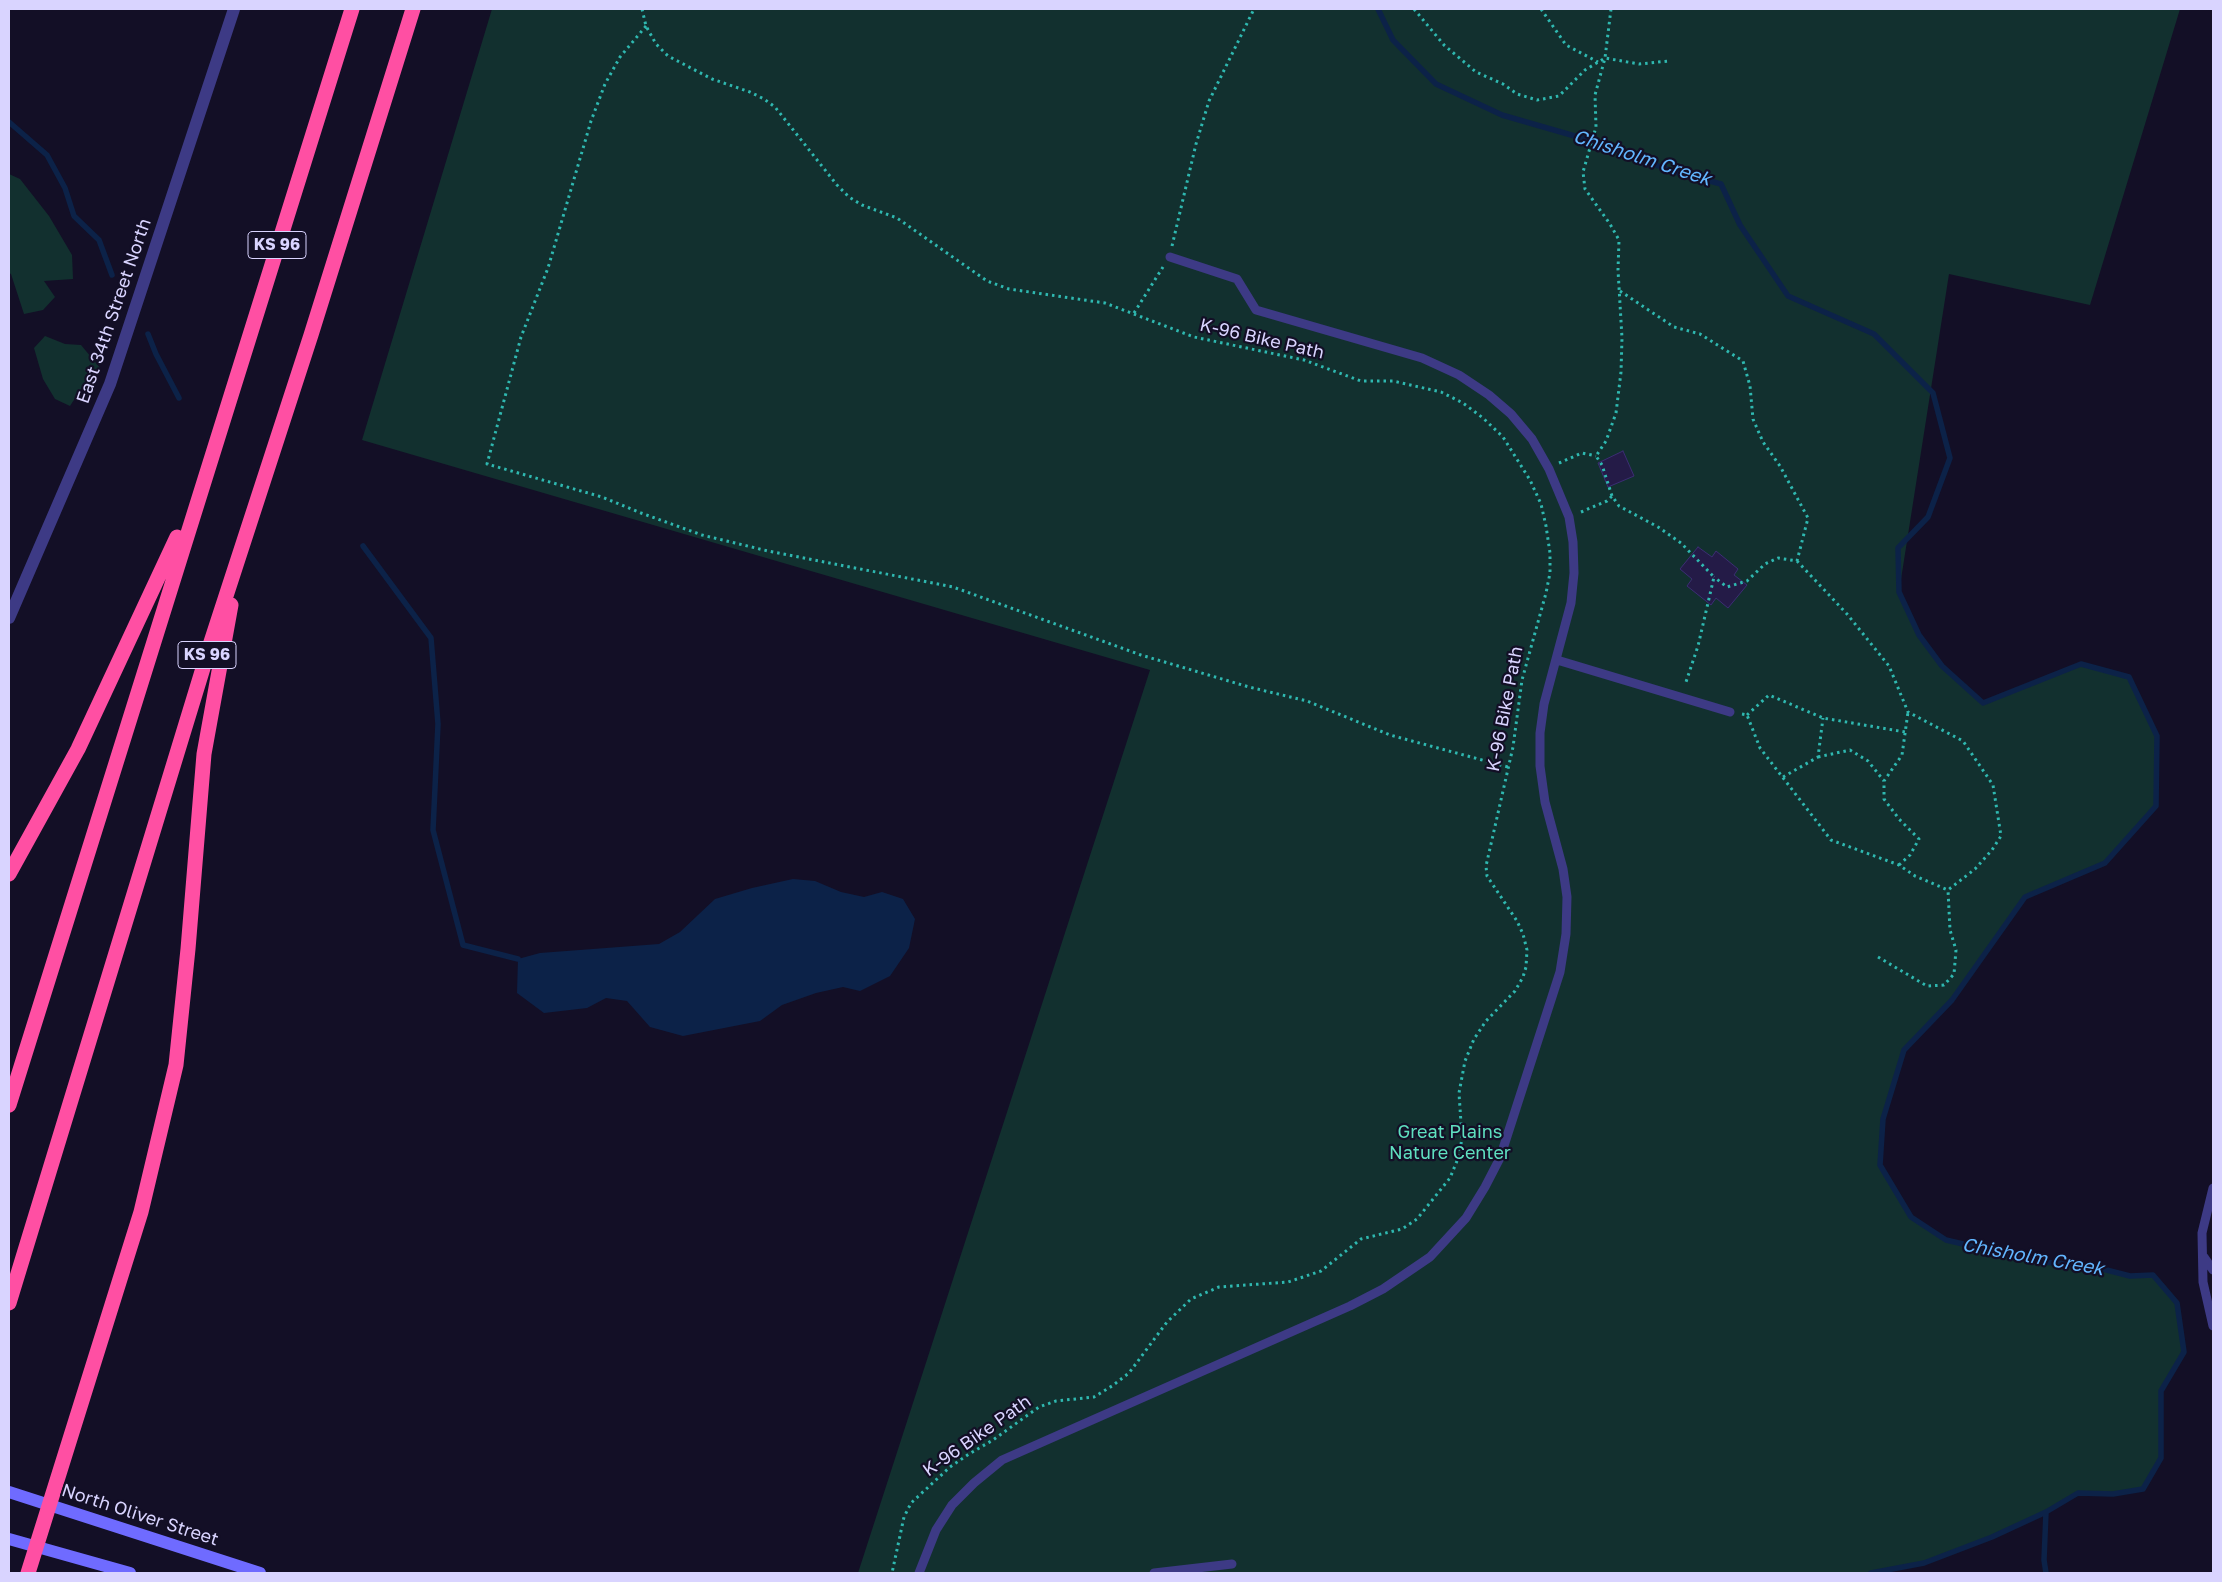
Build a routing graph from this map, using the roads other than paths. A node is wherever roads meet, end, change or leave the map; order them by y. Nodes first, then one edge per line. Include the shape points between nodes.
1 (234, 9) edge
2 (352, 9) edge
3 (413, 9) edge
4 (1170, 257) road end
5 (203, 481) junction
6 (242, 548) junction
7 (9, 618) edge
8 (1557, 660) junction
9 (1730, 712) road end
10 (9, 874) edge
11 (9, 1105) edge
12 (2213, 1188) edge
13 (2204, 1256) junction
14 (2213, 1270) edge
15 (9, 1303) edge
16 (2213, 1326) edge
17 (9, 1492) edge
18 (49, 1504) junction
19 (9, 1539) edge
20 (35, 1547) junction
21 (1232, 1564) dead end
22 (28, 1573) edge
23 (130, 1573) edge
24 (260, 1573) edge
25 (919, 1573) edge
26 (1154, 1573) edge

1 - 7 street, East 34th Street North via 110,384
2 - 5 highway, KS 96
3 - 6 highway, KS 96
4 - 8 lane via 1237,278 1256,310 1422,358 1459,375 1511,414 1532,439 1549,469 1568,517 1573,542 1571,603
5 - 10 highway via 78,749
5 - 11 highway, KS 96
6 - 15 highway, KS 96
6 - 18 highway via 204,754 176,1066 141,1212
8 - 9 lane
8 - 25 lane via 1543,714 1540,766 1567,897 1560,972 1503,1150 1466,1218 1430,1257 1384,1289 1002,1460 952,1505 936,1530
12 - 13 lane via 2202,1233
13 - 14 lane
13 - 16 lane via 2203,1282
17 - 18 main road, North Oliver Street
18 - 20 highway
18 - 24 main road, North Oliver Street
19 - 20 main road
20 - 22 highway
20 - 23 main road
21 - 26 lane

